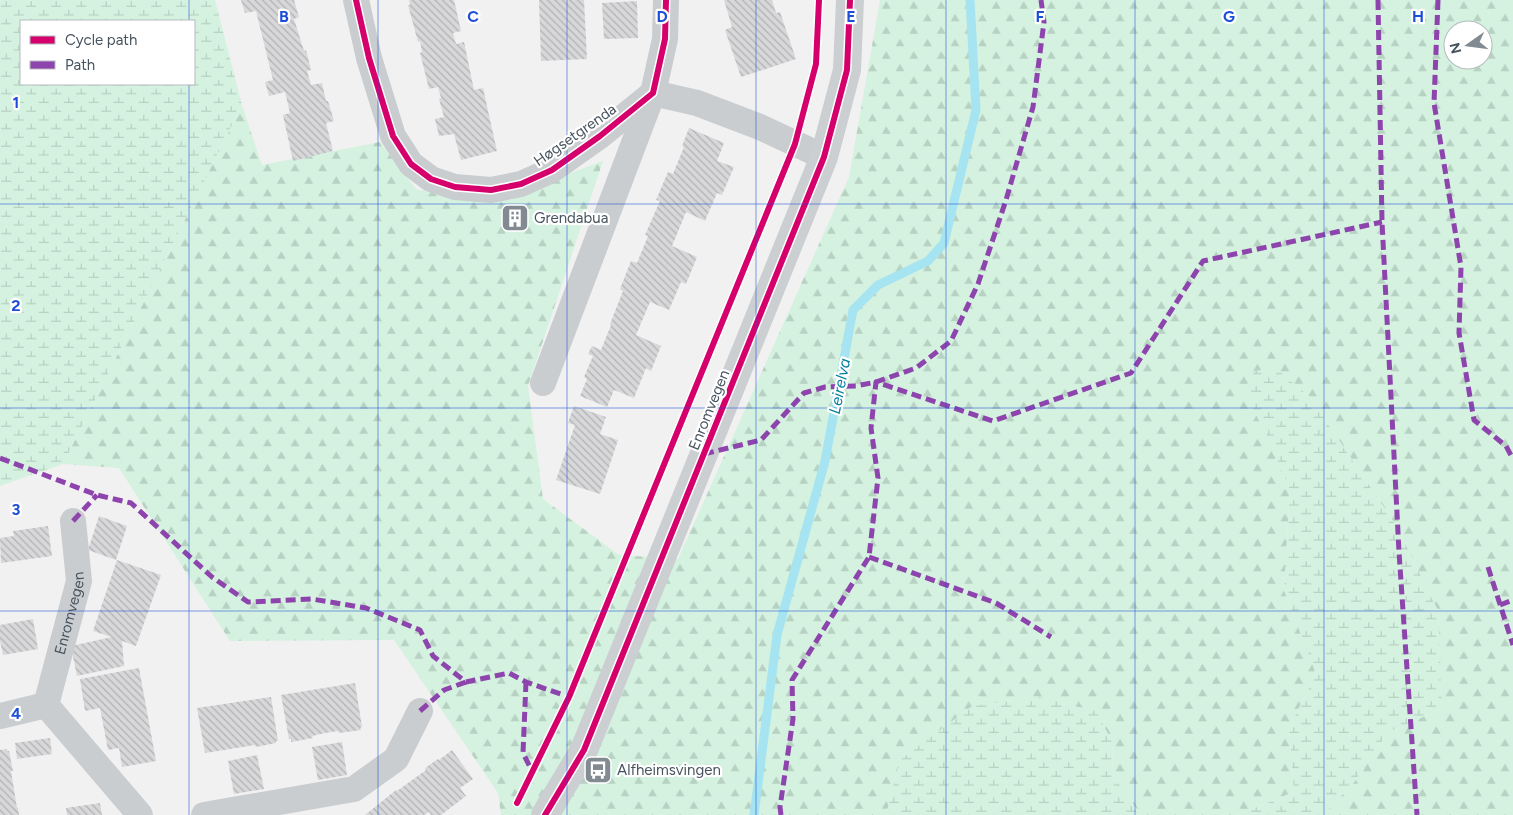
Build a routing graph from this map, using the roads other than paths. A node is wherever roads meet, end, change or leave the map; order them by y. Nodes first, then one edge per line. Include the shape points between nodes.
1 (356, 0) edge
2 (666, 0) edge
3 (850, 0) edge
4 (653, 93) junction
5 (824, 157) junction
6 (544, 383) dead end
7 (73, 521) dead end
8 (46, 705) junction
9 (420, 711) dead end
10 (0, 716) edge
11 (140, 815) edge
12 (204, 815) edge
13 (545, 815) edge

1 - 4 street, Høgsetgrenda via 369,58 393,136 411,164 432,179 455,187 492,190 521,184 552,170
2 - 4 street via 665,39
3 - 5 street, Enromvegen via 847,70
4 - 5 street via 696,103 760,127
4 - 6 street
5 - 13 street, Enromvegen via 584,750
7 - 8 street, Enromvegen via 79,581
8 - 10 street
8 - 11 street
9 - 12 street via 396,759 354,789

